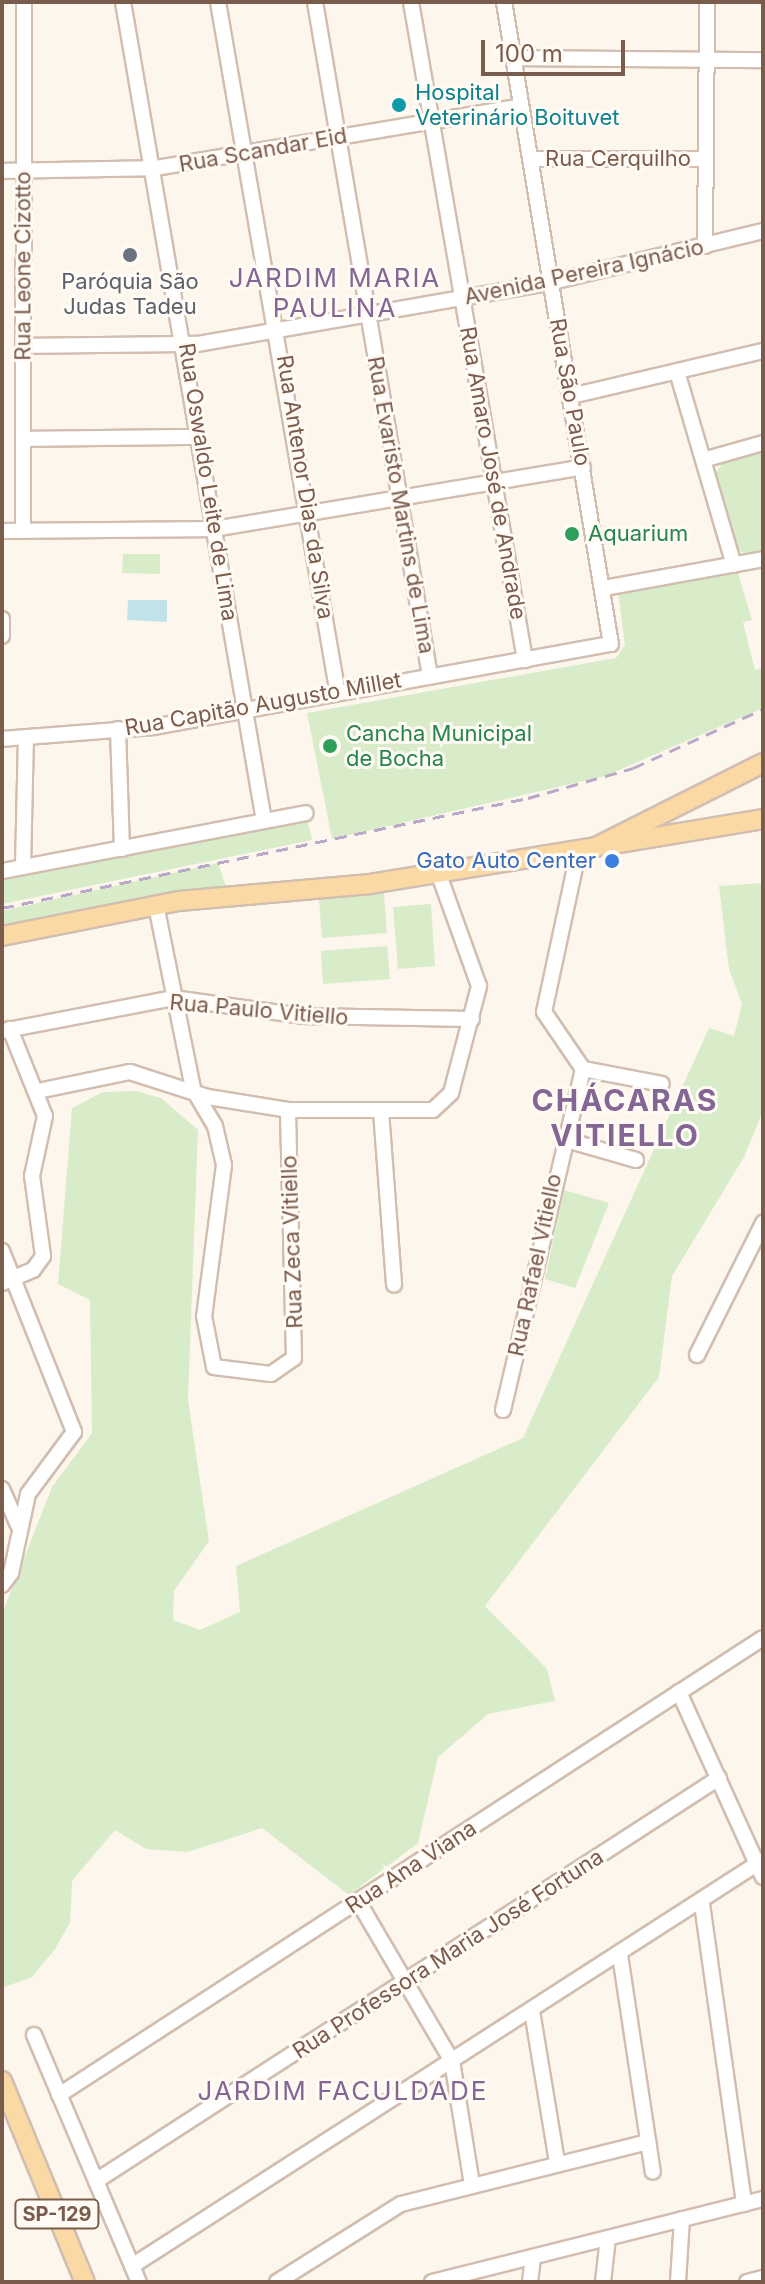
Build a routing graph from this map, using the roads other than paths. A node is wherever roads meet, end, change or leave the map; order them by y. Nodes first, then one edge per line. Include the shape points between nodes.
1 (24, 2) edge
2 (123, 2) edge
3 (218, 2) edge
4 (315, 2) edge
5 (411, 2) edge
6 (504, 2) edge
7 (707, 2) edge
8 (513, 58) junction
9 (706, 60) junction
10 (763, 60) edge
11 (521, 106) junction
12 (432, 121) junction
13 (338, 137) junction
14 (245, 154) junction
15 (530, 159) junction
16 (706, 159) junction
17 (156, 168) junction
18 (2, 171) edge
19 (24, 171) junction
20 (763, 231) edge
21 (705, 246) junction
22 (552, 282) junction
23 (462, 298) junction
24 (368, 315) junction
25 (280, 330) junction
26 (185, 345) junction
27 (23, 346) junction
28 (763, 351) edge
29 (678, 375) junction
30 (571, 396) junction
31 (198, 437) junction
32 (23, 439) junction
33 (763, 443) edge
34 (703, 460) junction
35 (583, 467) junction
36 (494, 482) junction
37 (399, 497) junction
38 (307, 513) junction
39 (214, 529) junction
40 (2, 531) edge
41 (23, 531) junction
42 (763, 559) edge
43 (734, 565) junction
44 (604, 588) junction
45 (2, 619) edge
46 (2, 636) edge
47 (613, 640) joint
48 (525, 660) junction
49 (430, 676) junction
50 (337, 689) junction
51 (245, 707) junction
52 (118, 729) junction
53 (2, 739) edge
54 (26, 739) junction
55 (763, 763) edge
56 (305, 813) dead end
57 (763, 819) edge
58 (650, 820) junction
59 (264, 821) junction
60 (659, 837) junction
61 (587, 848) junction
62 (122, 849) junction
63 (23, 867) junction
64 (2, 871) edge
65 (439, 875) junction
66 (156, 905) junction
67 (2, 936) edge
68 (173, 998) junction
69 (472, 1019) junction
70 (6, 1030) edge
71 (583, 1069) junction
72 (662, 1084) dead end
73 (193, 1089) junction
74 (38, 1091) junction
75 (288, 1110) junction
76 (381, 1111) junction
77 (563, 1139) junction
78 (636, 1160) dead end
79 (763, 1223) edge
80 (2, 1251) edge
81 (8, 1280) edge
82 (394, 1285) dead end
83 (697, 1355) dead end
84 (503, 1410) dead end
85 (2, 1489) edge
86 (18, 1525) junction
87 (2, 1585) edge
88 (763, 1639) edge
89 (679, 1692) junction
90 (719, 1778) junction
91 (761, 1867) edge
92 (358, 1901) junction
93 (702, 1904) junction
94 (620, 1955) junction
95 (406, 1980) junction
96 (532, 2011) junction
97 (34, 2035) dead end
98 (452, 2061) junction
99 (2, 2081) edge
100 (2, 2092) edge
101 (59, 2095) junction
102 (648, 2142) junction
103 (29, 2146) junction
104 (557, 2162) junction
105 (653, 2172) dead end
106 (96, 2181) junction
107 (472, 2185) junction
108 (763, 2199) edge
109 (744, 2204) junction
110 (682, 2219) junction
111 (608, 2238) junction
112 (533, 2257) junction
113 (132, 2266) junction
114 (296, 2276) edge
115 (763, 2278) edge
116 (457, 2279) edge
117 (85, 2282) edge
118 (139, 2282) edge
119 (277, 2282) edge
120 (432, 2282) edge
121 (530, 2282) edge
122 (603, 2282) edge
123 (678, 2282) edge
124 (747, 2282) edge

1 - 19 street, Rua Leone Cizotto
2 - 17 street, Rua Oswaldo Leite de Lima
3 - 14 street, Rua Antenor Dias da Silva
4 - 13 street, Rua Evaristo Martins de Lima
5 - 12 street, Rua Amaro José de Andrade
6 - 8 street, Rua São Paulo
7 - 9 street
8 - 9 street
8 - 11 street, Rua São Paulo
9 - 10 street
9 - 16 street
11 - 12 street, Rua Scandar Eid
11 - 15 street, Rua São Paulo
12 - 13 street, Rua Scandar Eid
12 - 23 street, Rua Amaro José de Andrade
13 - 14 street, Rua Scandar Eid
13 - 24 street, Rua Evaristo Martins de Lima
14 - 17 street, Rua Scandar Eid
14 - 25 street, Rua Antenor Dias da Silva
15 - 16 street, Rua Cerquilho
15 - 22 street, Rua São Paulo
16 - 21 street
17 - 19 street, Rua Scandar Eid
17 - 26 street, Rua Oswaldo Leite de Lima
18 - 19 street, Rua Scandar Eid
19 - 27 street, Rua Leone Cizotto
20 - 21 street, Avenida Pereira Ignácio
21 - 22 street, Avenida Pereira Ignácio
22 - 23 street, Avenida Pereira Ignácio
22 - 30 street, Rua São Paulo
23 - 24 street, Avenida Pereira Ignácio
23 - 36 street, Rua Amaro José de Andrade
24 - 25 street, Avenida Pereira Ignácio
24 - 37 street, Rua Evaristo Martins de Lima
25 - 26 street, Avenida Pereira Ignácio
25 - 38 street, Rua Antenor Dias da Silva
26 - 27 street, Avenida Pereira Ignácio
26 - 31 street, Rua Oswaldo Leite de Lima
27 - 32 street, Rua Leone Cizotto
28 - 29 street
29 - 30 street
29 - 34 street
30 - 35 street, Rua São Paulo
31 - 32 street
31 - 39 street, Rua Oswaldo Leite de Lima
32 - 41 street, Rua Leone Cizotto
33 - 34 street
34 - 43 street
35 - 36 street
35 - 44 street, Rua São Paulo
36 - 37 street
36 - 48 street, Rua Amaro José de Andrade
37 - 38 street
37 - 49 street, Rua Evaristo Martins de Lima
38 - 39 street
38 - 50 street, Rua Antenor Dias da Silva
39 - 41 street
39 - 51 street, Rua Oswaldo Leite de Lima
40 - 41 street
42 - 43 street
43 - 44 street
44 - 47 street, Rua São Paulo
45 - 46 street
47 - 48 street, Rua Capitão Augusto Millet via 606,648
48 - 49 street, Rua Capitão Augusto Millet
49 - 50 street, Rua Capitão Augusto Millet
50 - 51 street, Rua Capitão Augusto Millet
51 - 52 street, Rua Capitão Augusto Millet
51 - 59 street, Rua Oswaldo Leite de Lima
52 - 54 street, Rua Capitão Augusto Millet
52 - 62 street
53 - 54 street, Rua Capitão Augusto Millet
54 - 63 street
55 - 58 main road
56 - 59 street
57 - 60 main road
58 - 60 main road
58 - 61 main road
59 - 62 street
60 - 61 main road
61 - 65 main road
61 - 71 street via 544,1012
62 - 63 street
63 - 64 street
65 - 66 main road
65 - 69 street via 477,969
66 - 67 main road
66 - 68 street
68 - 69 street, Rua Paulo Vitiello via 302,1016
68 - 70 street, Rua Paulo Vitiello
68 - 73 street
69 - 76 street via 443,1105
70 - 74 street
71 - 72 street
71 - 77 street, Rua Rafael Vitiello
73 - 74 street via 130,1072 78,1077
73 - 75 street
73 - 75 street, Rua Zeca Vitiello via 215,1126 224,1165 207,1271 209,1361 265,1375 284,1370 295,1355
74 - 81 street via 45,1116 32,1176 43,1256
75 - 76 street
76 - 82 street
77 - 78 street
77 - 84 street, Rua Rafael Vitiello
79 - 83 street
80 - 81 street
81 - 86 street via 74,1432 28,1494
85 - 86 street
86 - 87 street via 16,1558
88 - 89 street, Rua Ana Viana
89 - 90 street
89 - 92 street, Rua Ana Viana
90 - 91 street
90 - 95 street, Rua Professora Maria José Fortuna
91 - 93 street
92 - 95 street
92 - 101 street, Rua Ana Viana
93 - 94 street
93 - 109 street
94 - 96 street
94 - 102 street
95 - 98 street
95 - 106 street, Rua Professora Maria José Fortuna
96 - 98 street
96 - 104 street
97 - 101 street
98 - 107 street
98 - 113 street
99 - 103 main road, SP-129
100 - 103 main road, SP-129
101 - 106 street
102 - 104 street
102 - 105 street
103 - 117 main road, SP-129
104 - 107 street
106 - 113 street
107 - 114 street via 401,2204
108 - 109 street
109 - 110 street
110 - 111 street
110 - 123 street
111 - 112 street
111 - 122 street
112 - 116 street
112 - 121 street
113 - 118 street
114 - 119 street
115 - 124 street
116 - 120 street

